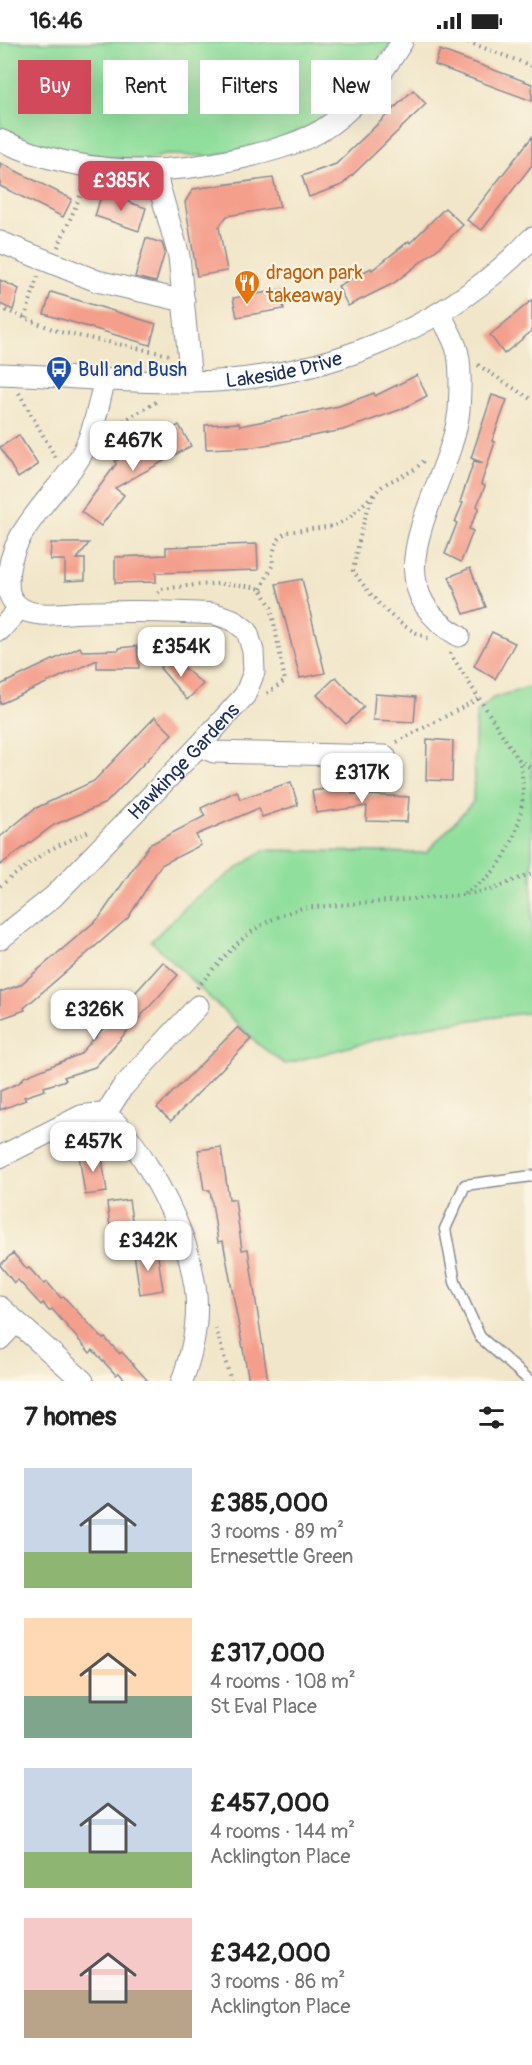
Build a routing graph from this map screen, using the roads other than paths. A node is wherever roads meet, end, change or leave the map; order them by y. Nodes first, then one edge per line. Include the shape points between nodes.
1 (402, 42) edge
2 (0, 140) edge
3 (155, 172) junction
4 (532, 238) edge
5 (0, 242) edge
6 (184, 301) junction
7 (440, 314) junction
8 (4, 374) edge
9 (105, 379) junction
10 (191, 382) junction
11 (2, 581) edge
12 (19, 609) junction
13 (0, 630) edge
14 (449, 636) road end
15 (199, 746) junction
16 (385, 756) road end
17 (0, 939) edge
18 (196, 1008) road end
19 (105, 1115) junction
20 (0, 1157) edge
21 (532, 1176) edge
22 (0, 1307) edge
23 (16, 1322) junction
24 (0, 1339) edge
25 (83, 1381) edge
26 (182, 1381) edge
27 (530, 1381) edge

1 - 3 street via 353,106 319,132 272,151 217,164
2 - 3 street via 43,157
3 - 6 street via 179,256
4 - 7 street, Lakeside Drive via 497,272
5 - 6 street via 97,281
6 - 10 street
7 - 10 street, Lakeside Drive via 393,338 325,363 254,378
7 - 14 street via 457,348 459,411 445,468 414,547 412,566 425,608
8 - 9 street, Lakeside Drive
9 - 10 street, Lakeside Drive
9 - 11 street via 93,428 79,458 28,516 16,537
11 - 12 street
12 - 13 street
12 - 15 street, Hawkinge Gardens via 40,614 188,612 234,620 246,631 253,651 254,672 245,695
15 - 16 street via 214,752
15 - 17 street, Hawkinge Gardens via 53,897
18 - 19 street via 122,1088
19 - 20 street via 81,1116
19 - 26 street via 135,1145 181,1233 189,1258 195,1288 195,1327 193,1350
21 - 27 lane via 465,1185 445,1229 455,1282 480,1337
22 - 23 street
23 - 24 street
23 - 25 street

